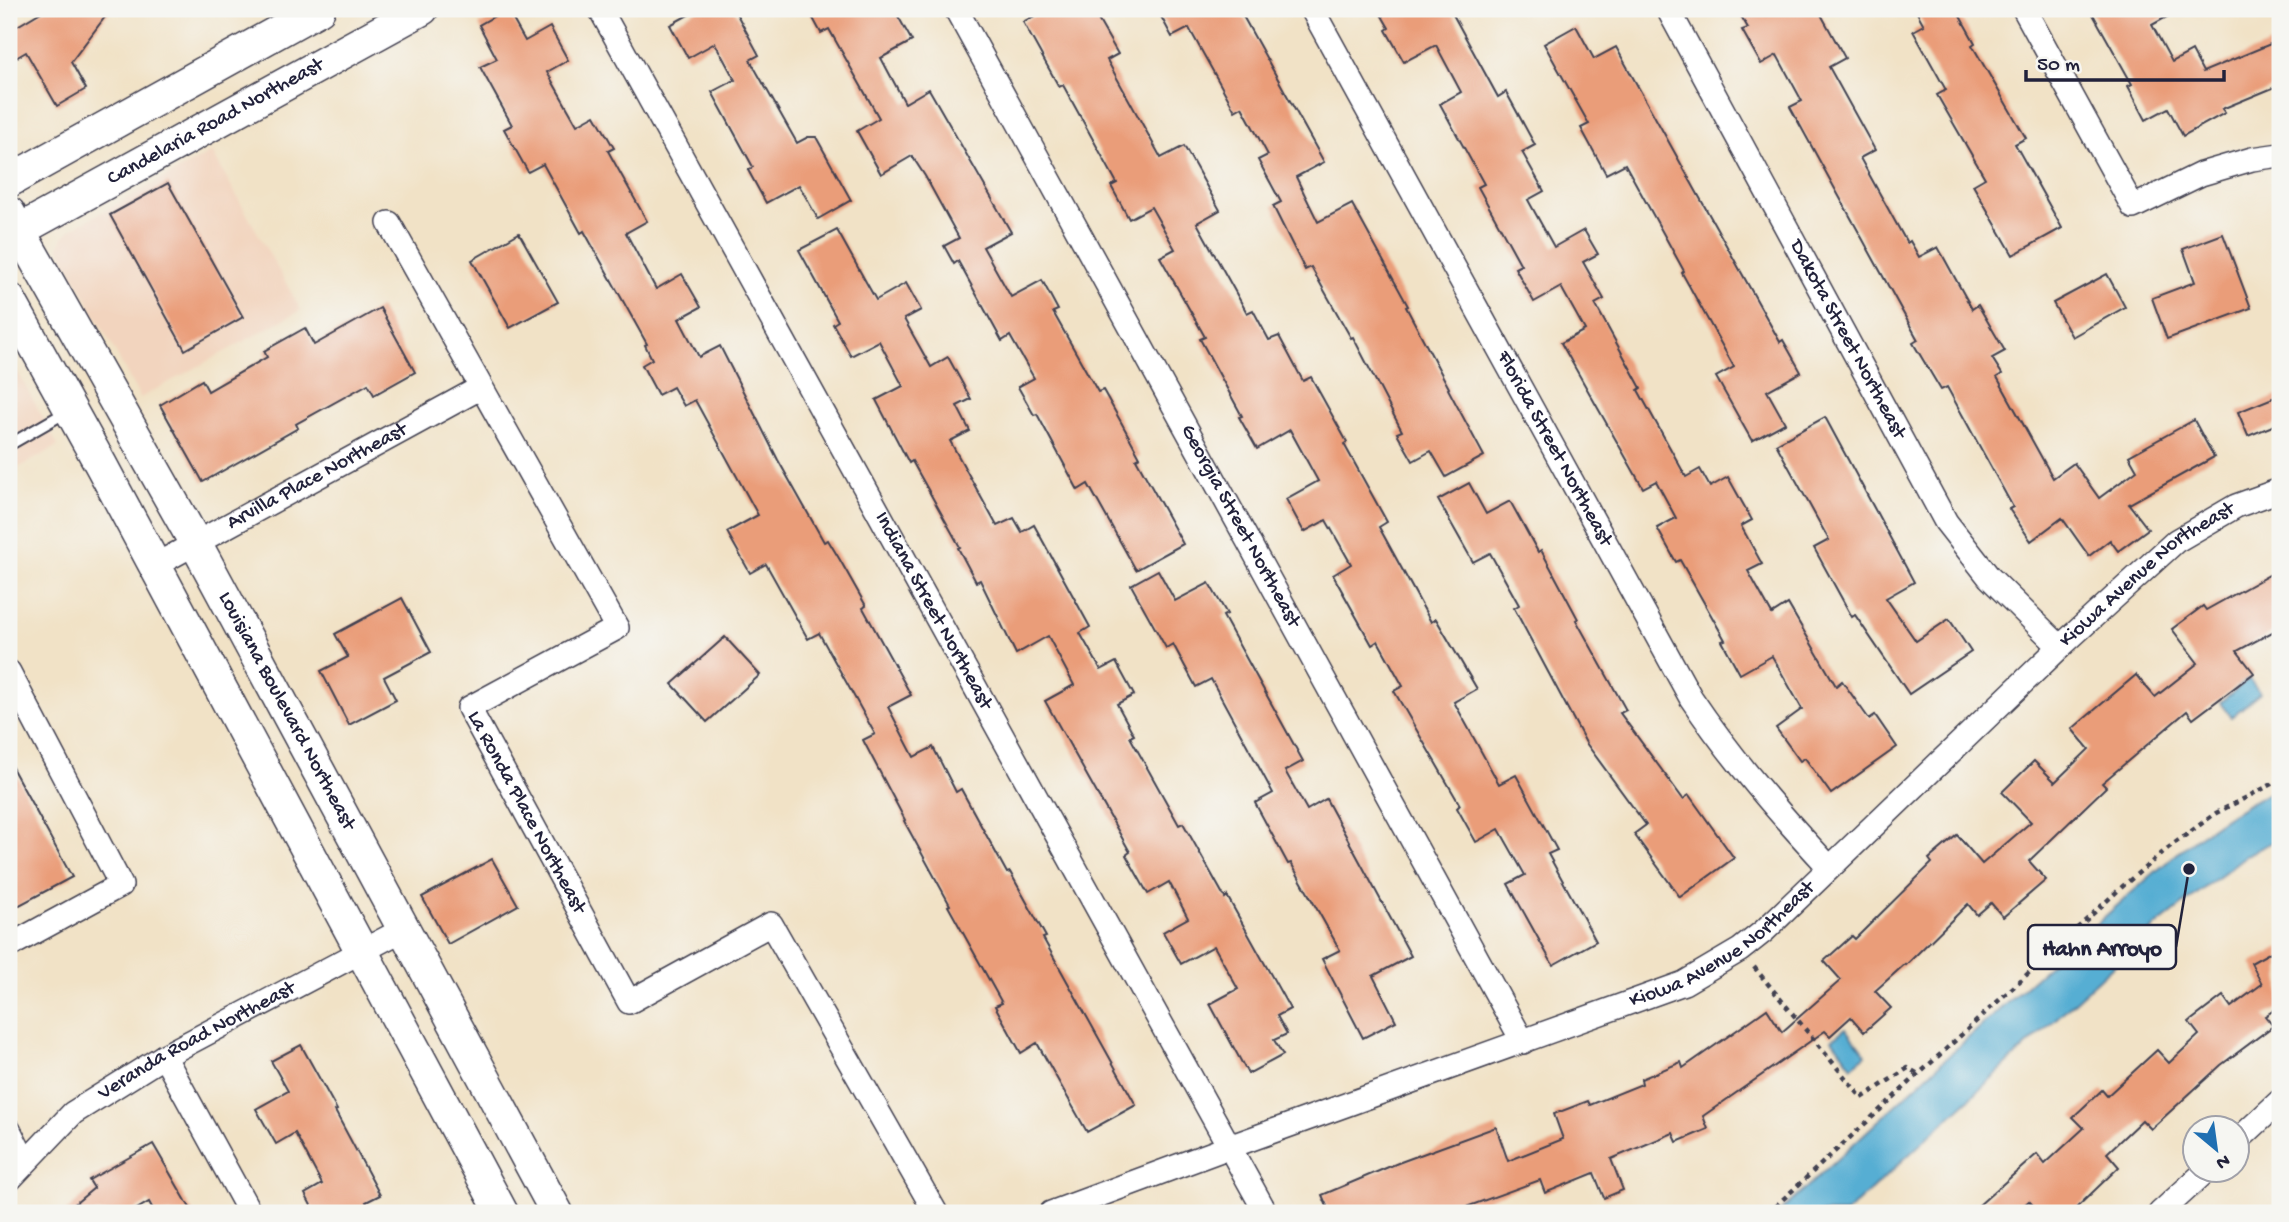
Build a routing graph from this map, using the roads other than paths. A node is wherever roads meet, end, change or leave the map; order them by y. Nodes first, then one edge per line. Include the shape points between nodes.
1 (319, 9) edge
2 (422, 9) edge
3 (600, 9) edge
4 (956, 9) edge
5 (1312, 9) edge
6 (1668, 9) edge
7 (2024, 9) edge
8 (2280, 155) edge
9 (9, 181) edge
10 (389, 223) dead end
11 (12, 226) edge
12 (9, 299) edge
13 (480, 388) junction
14 (71, 410) junction
15 (9, 445) edge
16 (2280, 490) edge
17 (196, 544) junction
18 (154, 566) junction
19 (2060, 648) junction
20 (9, 672) edge
21 (1829, 867) junction
22 (404, 929) junction
23 (9, 946) edge
24 (363, 952) junction
25 (1523, 1042) junction
26 (164, 1056) junction
27 (2280, 1101) edge
28 (2250, 1129) edge
29 (9, 1130) edge
30 (1229, 1147) junction
31 (25, 1162) junction
32 (9, 1180) edge
33 (2192, 1184) edge
34 (250, 1213) edge
35 (502, 1213) edge
36 (557, 1213) edge
37 (936, 1213) edge
38 (1051, 1213) edge
39 (1266, 1213) edge
40 (2160, 1213) edge

1 - 9 main road
2 - 11 main road, Candelaria Road Northeast
3 - 30 street, Indiana Street Northeast
4 - 25 street, Georgia Street Northeast
5 - 21 street, Florida Street Northeast via 1691,698 1763,795
6 - 19 street, Dakota Street Northeast via 1947,522 1989,577
7 - 8 street via 2133,207 2201,174
10 - 13 street, La Ronda Place Northeast
11 - 17 main road, Louisiana Boulevard Northeast
12 - 14 main road
13 - 17 street, Arvilla Place Northeast
13 - 37 street, La Ronda Place Northeast via 617,628 470,708 629,1002 771,923
14 - 15 lane
14 - 18 main road
16 - 19 street, Kiowa Avenue Northeast via 2236,506 2176,541
17 - 18 street, Arvilla Place Northeast
17 - 22 main road, Louisiana Boulevard Northeast
18 - 24 main road
19 - 21 street, Kiowa Avenue Northeast
20 - 23 street via 121,885
21 - 25 street, Kiowa Avenue Northeast via 1764,931 1684,983
22 - 24 street, Veranda Road Northeast
22 - 36 main road, Louisiana Boulevard Northeast
24 - 26 street, Veranda Road Northeast
24 - 35 main road
25 - 30 street, Kiowa Avenue Northeast
26 - 31 street, Veranda Road Northeast via 73,1113
26 - 34 street
27 - 28 street
29 - 31 street
30 - 38 street, Kiowa Avenue Northeast
30 - 39 street, Indiana Street Northeast
31 - 32 street, Veranda Road Northeast
33 - 40 street

